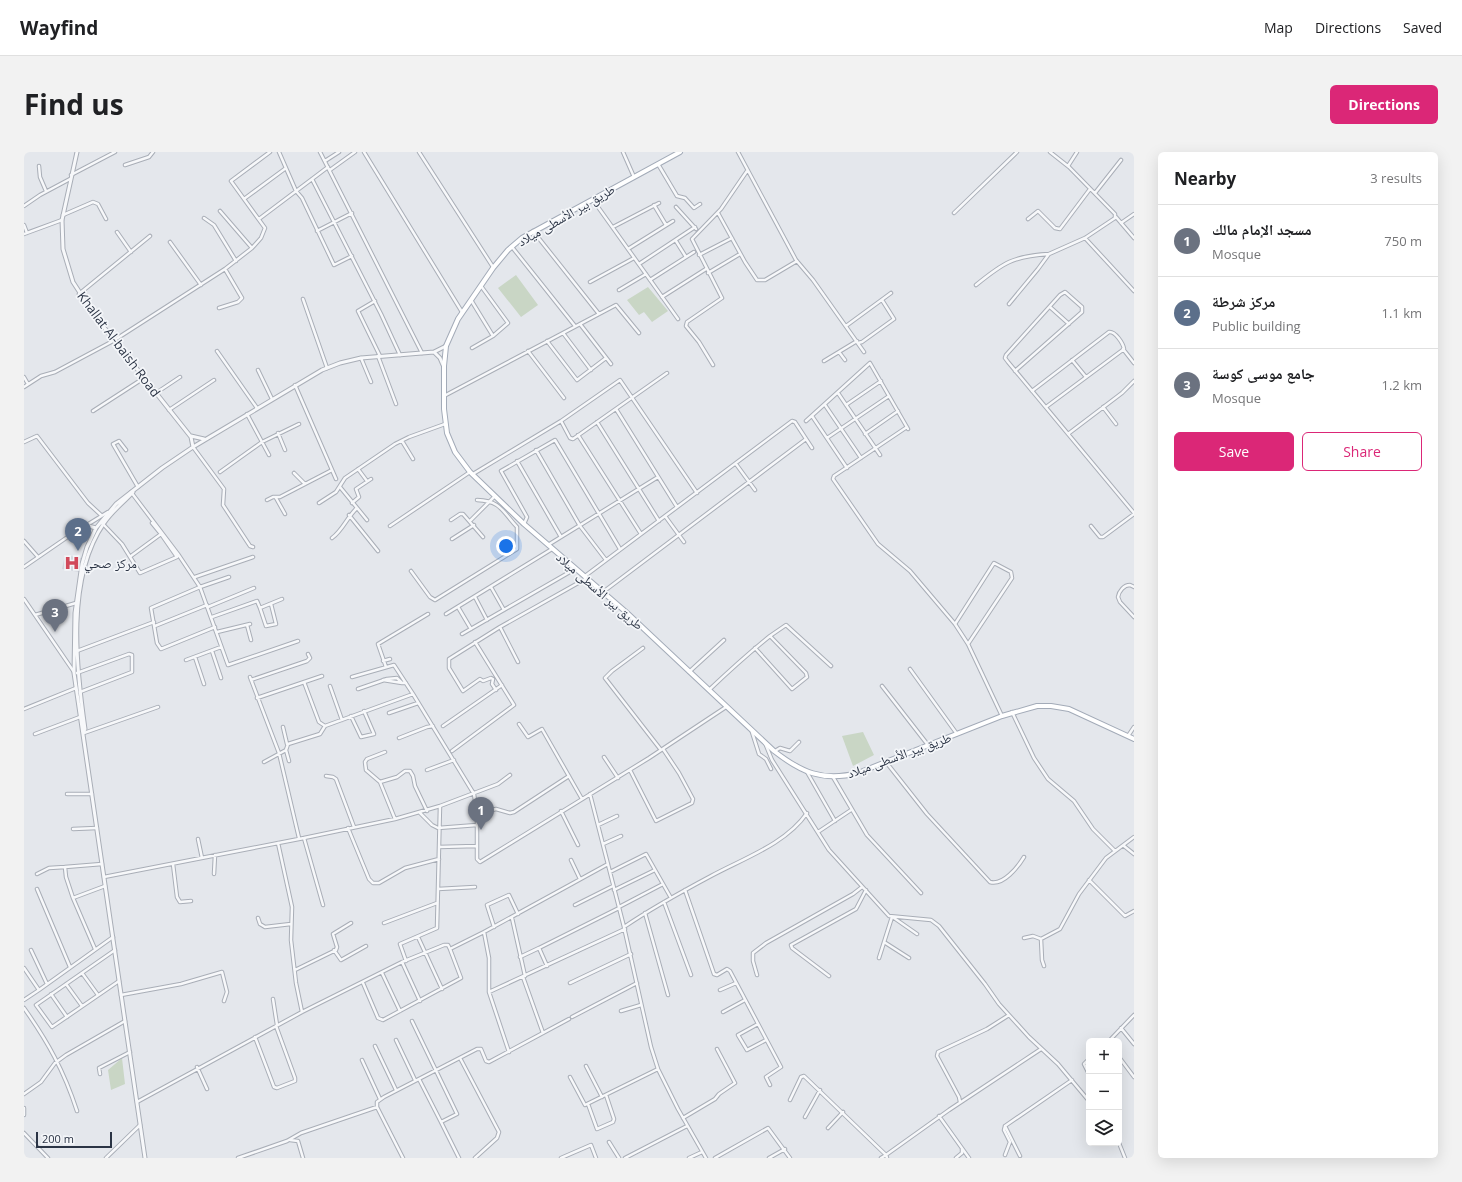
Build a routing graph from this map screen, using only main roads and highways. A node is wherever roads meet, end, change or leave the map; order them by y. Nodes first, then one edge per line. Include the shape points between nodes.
1 (680, 152) edge
2 (1134, 739) edge

1 - 2 main road, طريق بير الأسطى ميلاد via 533,231 512,246 462,312 446,346 443,397 445,424 455,452 471,473 774,751 790,764 808,772 833,777 858,773 1012,712 1037,706 1062,708 1088,717

